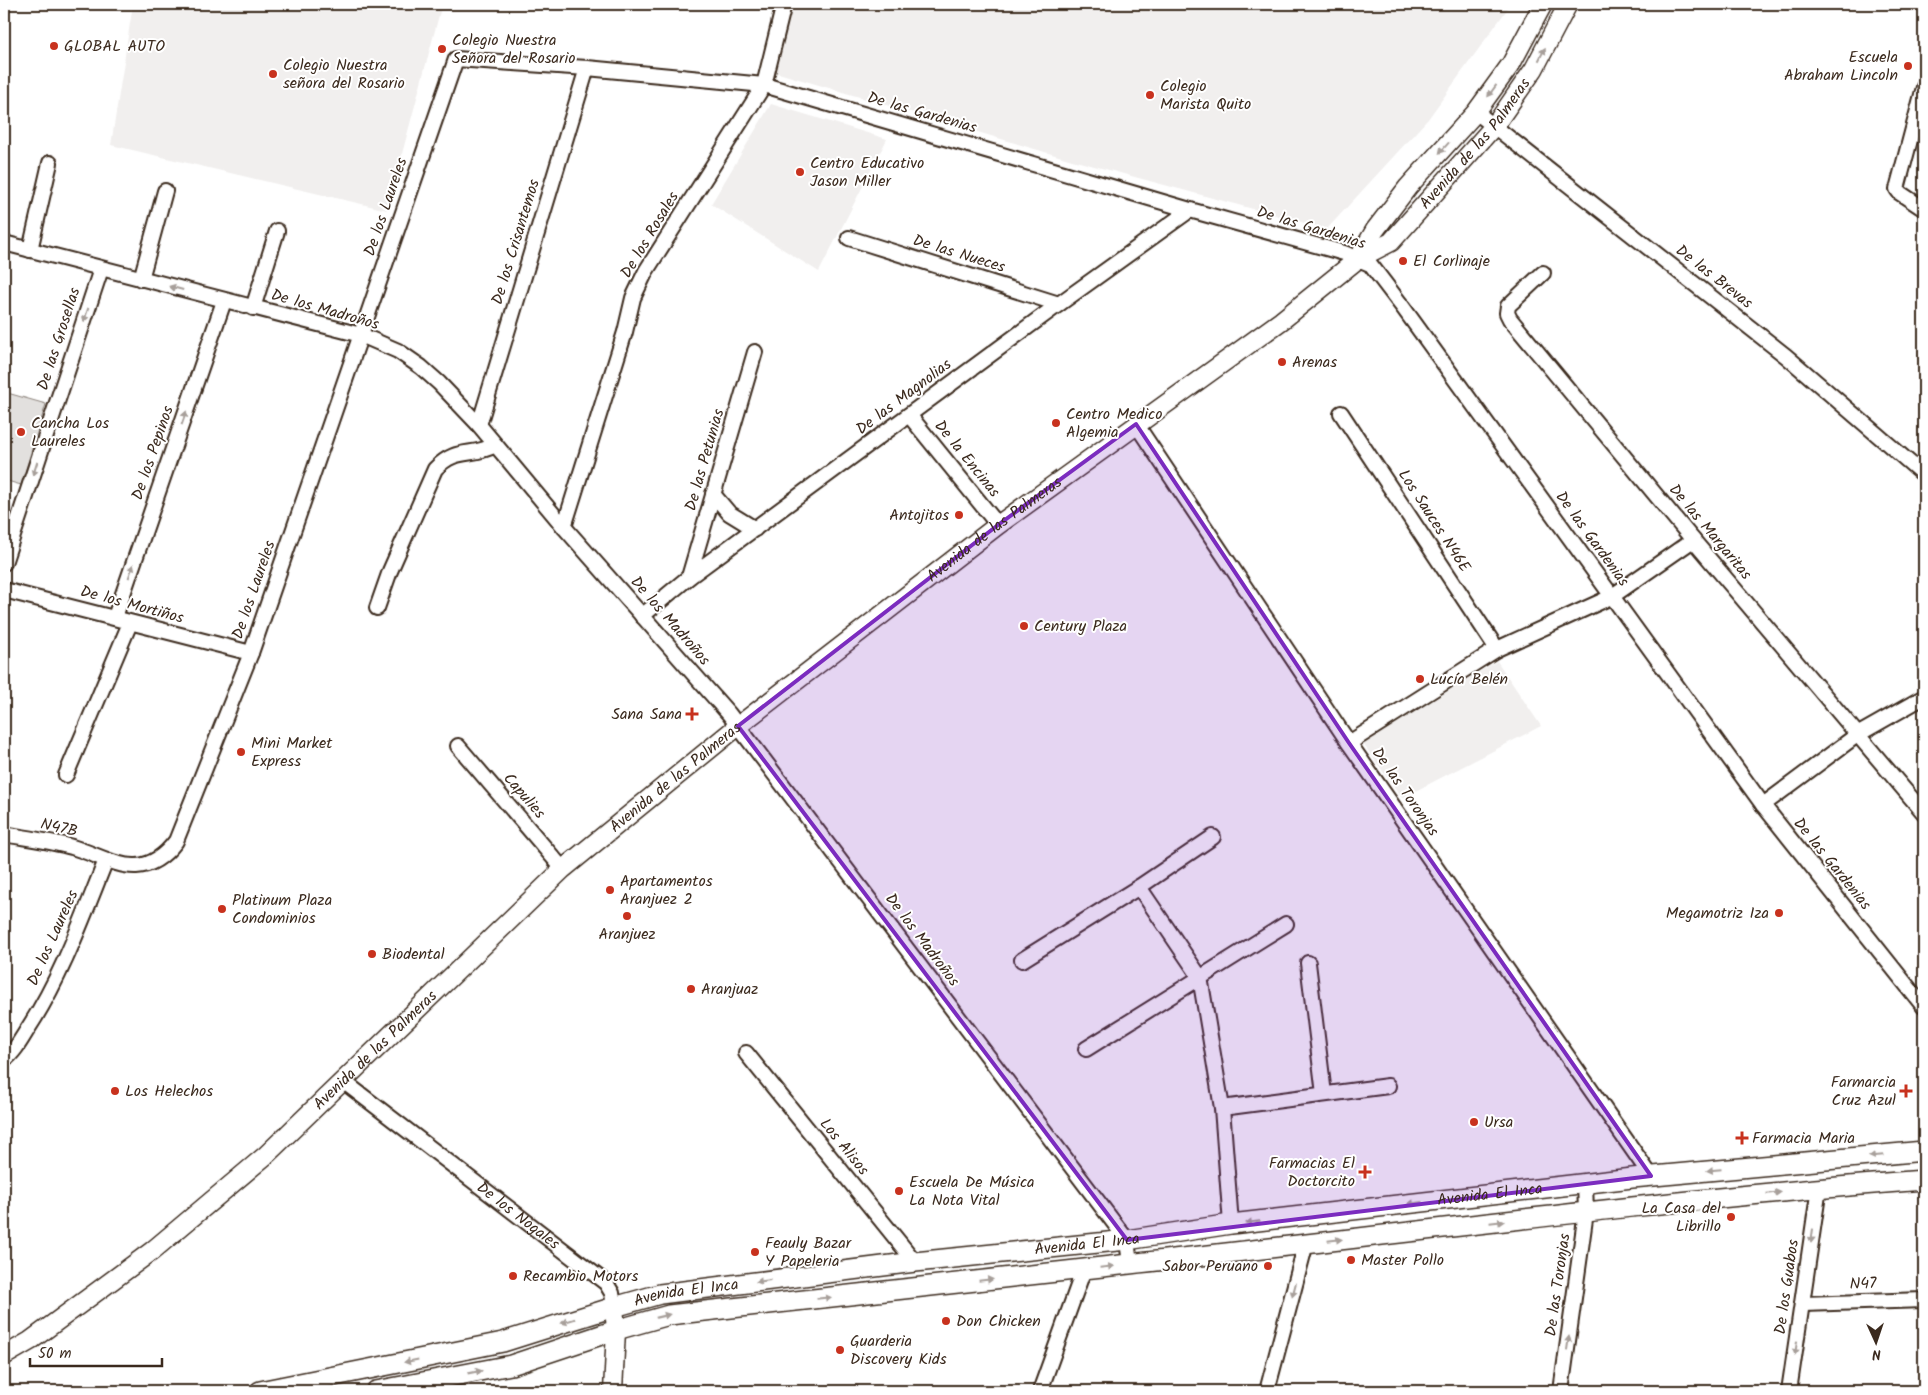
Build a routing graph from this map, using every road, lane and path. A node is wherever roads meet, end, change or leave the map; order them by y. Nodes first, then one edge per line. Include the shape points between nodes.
1 (784, 4) edge
2 (1543, 4) edge
3 (1568, 4) edge
4 (456, 59) joint
5 (587, 68) junction
6 (764, 85) junction
7 (1924, 87) edge
8 (1476, 112) junction
9 (1495, 125) junction
10 (50, 163) dead end
11 (164, 191) dead end
12 (1924, 209) edge
13 (1190, 210) junction
14 (277, 231) dead end
15 (848, 238) dead end
16 (4, 243) edge
17 (30, 250) junction
18 (1358, 259) junction
19 (101, 269) junction
20 (1543, 273) dead end
21 (141, 279) junction
22 (224, 301) junction
23 (1059, 304) junction
24 (253, 308) junction
25 (361, 335) junction
26 (755, 352) dead end
27 (1341, 413) dead end
28 (909, 415) junction
29 (1136, 424) junction
30 (479, 425) junction
31 (495, 445) junction
32 (1924, 475) edge
33 (713, 494) junction
34 (998, 525) junction
35 (564, 527) junction
36 (755, 529) junction
37 (1693, 540) junction
38 (4, 563) edge
39 (689, 578) junction
40 (4, 590) edge
41 (1611, 597) junction
42 (377, 608) dead end
43 (642, 616) junction
44 (115, 618) junction
45 (130, 623) junction
46 (1497, 650) junction
47 (251, 653) junction
48 (1924, 697) edge
49 (738, 726) junction
50 (1857, 735) junction
51 (1349, 743) junction
52 (458, 746) dead end
53 (66, 775) dead end
54 (1763, 805) junction
55 (1924, 813) edge
56 (4, 834) edge
57 (1213, 837) dead end
58 (106, 860) junction
59 (563, 869) junction
60 (1139, 887) junction
61 (1286, 924) dead end
62 (1022, 960) dead end
63 (1308, 963) dead end
64 (1200, 978) junction
65 (1924, 1007) edge
66 (1086, 1049) dead end
67 (746, 1053) dead end
68 (4, 1060) edge
69 (343, 1081) junction
70 (1388, 1086) dead end
71 (1324, 1094) junction
72 (1222, 1108) junction
73 (1924, 1151) edge
74 (1651, 1176) junction
75 (1924, 1180) edge
76 (1585, 1183) junction
77 (1819, 1188) junction
78 (1586, 1212) junction
79 (1232, 1224) junction
80 (1127, 1240) junction
81 (1306, 1243) junction
82 (915, 1262) junction
83 (1130, 1264) junction
84 (1084, 1269) junction
85 (1924, 1300) edge
86 (1803, 1304) junction
87 (614, 1306) junction
88 (616, 1330) junction
89 (30, 1341) junction
90 (4, 1356) edge
91 (4, 1368) edge
92 (260, 1391) edge
93 (376, 1391) edge
94 (613, 1391) edge
95 (1040, 1391) edge
96 (1267, 1391) edge
97 (1561, 1391) edge
98 (1789, 1391) edge

1 - 6 street, De los Rosales
2 -> 8 street, Avenida de las Palmeras via 1511,64
9 -> 3 street, Avenida de las Palmeras via 1534,69
4 - 5 street, De las Gardenias
4 - 25 street, De los Laureles
5 - 6 street, De las Gardenias
5 - 30 street, De los Crisantemos
6 - 13 street, De las Gardenias
6 - 35 street, De los Rosales via 646,271 633,298 626,332
7 - 12 street via 1897,188
8 - 9 street, De las Brevas
8 -> 18 street, Avenida de las Palmeras via 1408,187 1375,230
9 - 18 street, Avenida de las Palmeras via 1391,242
9 - 32 street, De las Brevas via 1786,356
10 - 17 street
11 - 21 street
13 - 18 street, De las Gardenias
13 - 23 street, De las Magnolias
14 - 24 street
15 - 23 street, De las Nueces
16 - 17 street, De los Madroños
17 - 19 street, De los Madroños
18 - 29 street, Avenida de las Palmeras via 1281,321
18 - 41 street, De las Gardenias via 1370,264 1402,306
19 - 21 street, De los Madroños
19 -> 38 street, De las Grosellas
20 - 37 street, De las Margaritas via 1508,306 1507,313
22 -> 21 street, De los Madroños
22 - 24 street, De los Madroños
44 -> 22 street, De los Pepinos
23 - 28 street, De las Magnolias
24 - 25 street, De los Madroños
25 - 30 street, De los Madroños via 398,351 421,367
25 - 47 street, De los Laureles
26 - 33 street, De las Petunias
27 - 46 street, Los Sauces N46E
28 - 34 street, De la Encinas
28 - 36 street, De las Magnolias
29 - 34 street, Avenida de las Palmeras
29 - 51 street, De las Toronjas
30 - 31 street, De los Madroños
31 - 35 street, De los Madroños
31 - 42 street via 484,451 444,459 435,469
33 - 36 street via 729,513
33 - 39 street, De las Petunias
34 - 49 street, Avenida de las Palmeras
35 - 43 street, De los Madroños
36 - 39 street, De las Magnolias
37 - 41 street
37 - 50 street, De las Margaritas
39 - 43 street, De las Magnolias
40 - 44 street, De los Mortiños
41 - 46 street
41 - 54 street, De las Gardenias
43 - 49 street, De los Madroños
44 - 45 street, De los Mortiños
45 - 47 street, De los Mortiños
45 - 53 street
46 - 51 street
47 - 58 street, De los Laureles via 176,841 161,856 143,865 126,866
48 - 50 street
49 - 59 street, Avenida de las Palmeras
49 - 80 street, De los Madroños
50 - 54 street
50 - 55 street, De las Margaritas
51 - 74 street, De las Toronjas
52 - 59 street, Capulies
54 - 65 street, De las Gardenias
56 - 58 street, N47B via 73,847
57 - 60 street
58 - 68 street, De los Laureles via 64,963 39,1011
59 - 69 street, Avenida de las Palmeras
60 - 62 street
60 - 64 street
61 - 64 street
63 - 71 street
64 - 66 street
64 - 72 street
67 - 82 street, Los Alisos
69 - 87 street, De los Nogales via 606,1283
69 - 89 street, Avenida de las Palmeras via 265,1156 152,1251
70 - 71 street
71 - 72 street
72 - 79 street
73 -> 74 main road, Avenida El Inca
74 - 76 main road, Avenida El Inca
75 - 77 main road, Avenida El Inca
76 - 78 street, De las Toronjas
76 -> 79 main road, Avenida El Inca
78 -> 77 main road, Avenida El Inca
77 -> 86 street, De los Guabos
81 -> 78 main road, Avenida El Inca
97 -> 78 street, De las Toronjas
79 - 80 main road, Avenida El Inca
80 - 82 main road, Avenida El Inca
80 - 83 street, De los Madroños
81 - 83 main road, Avenida El Inca
81 -> 96 street
82 -> 87 main road, Avenida El Inca via 660,1294
84 -> 83 main road, Avenida El Inca
88 -> 84 main road, Avenida El Inca via 669,1314
84 - 95 street
85 - 86 street, N47
86 -> 98 street, De los Guabos
87 - 88 street, De los Nogales
87 -> 92 main road, Avenida El Inca via 503,1342
93 -> 88 main road, Avenida El Inca via 511,1365
88 - 94 street, De los Nogales
89 - 90 street, Avenida de las Palmeras
89 - 91 street, Avenida de las Palmeras

